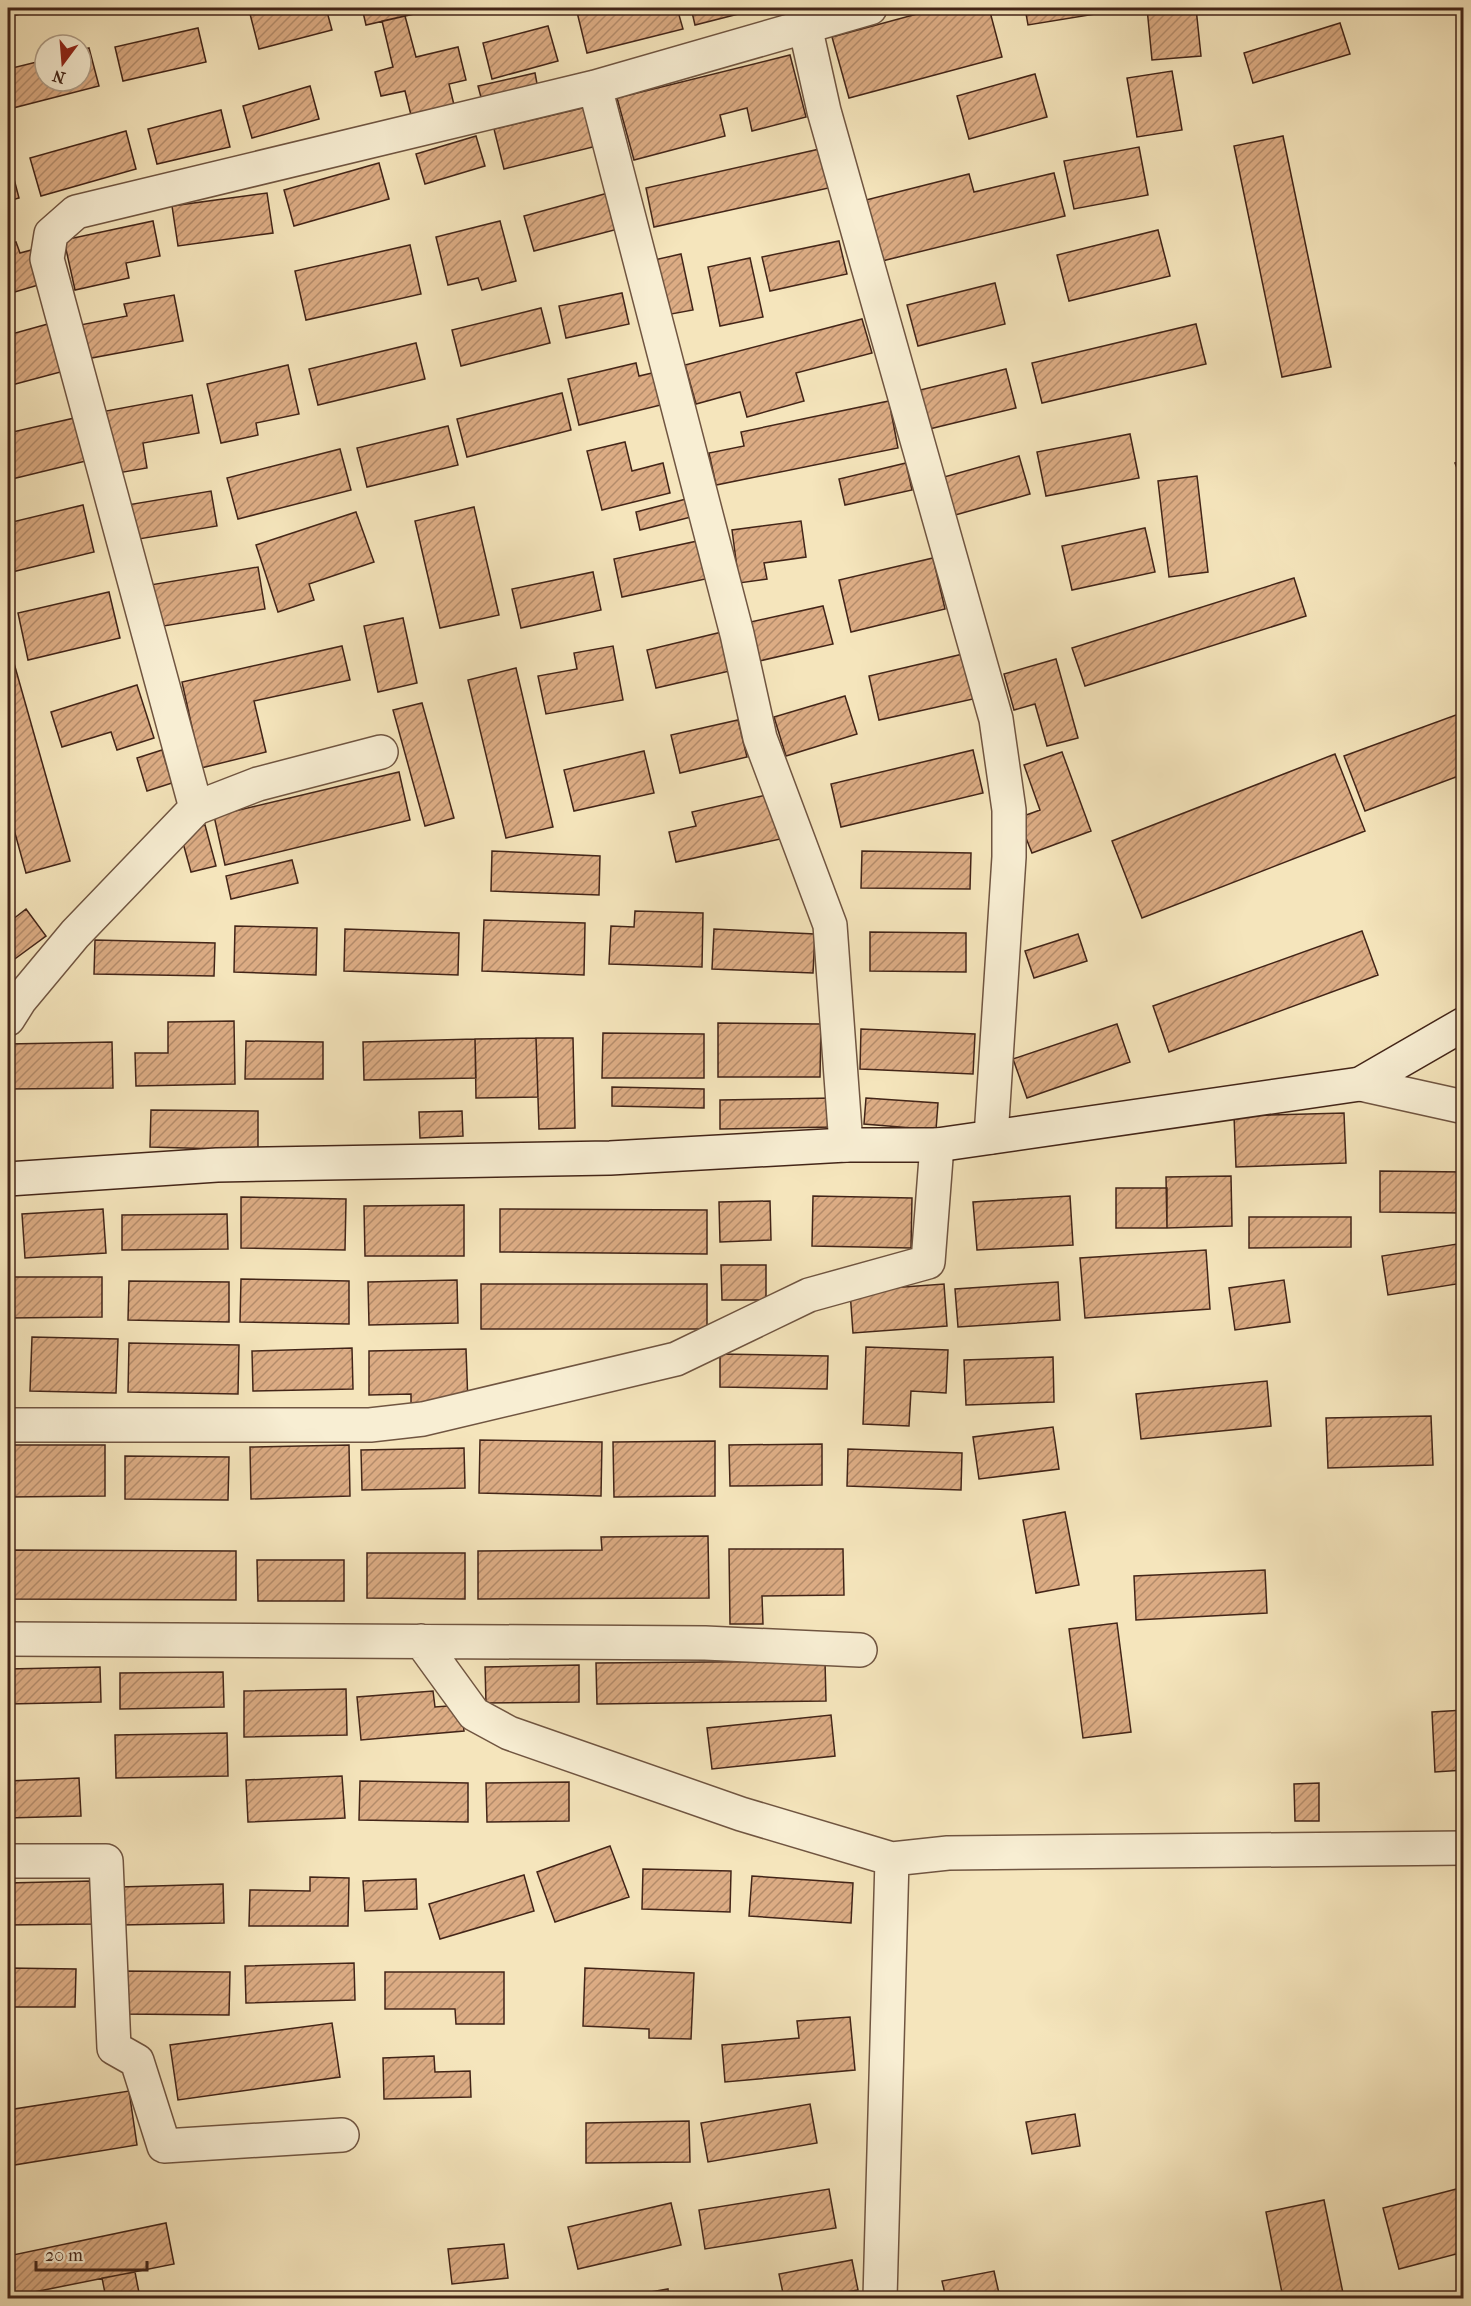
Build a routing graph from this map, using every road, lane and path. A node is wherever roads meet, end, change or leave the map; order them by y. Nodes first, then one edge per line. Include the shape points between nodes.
1 (870, 8) edge
2 (805, 26) junction
3 (595, 87) junction
4 (381, 752) dead end
5 (196, 808) junction
6 (8, 1019) edge
7 (1464, 1024) edge
8 (1360, 1084) junction
9 (1464, 1107) edge
10 (991, 1137) junction
11 (846, 1145) junction
12 (937, 1145) junction
13 (8, 1179) edge
14 (8, 1425) edge
15 (8, 1639) edge
16 (421, 1641) junction
17 (860, 1650) dead end
18 (1464, 1848) edge
19 (892, 1858) junction
20 (8, 1861) edge
21 (342, 2135) dead end
22 (880, 2298) edge

1 - 2 street
2 - 3 street
2 - 10 street via 824,111 996,719 1009,810 1009,857
3 - 5 street via 76,212 51,234 46,259
3 - 11 street via 737,634 760,738 830,925
4 - 5 street via 258,784
5 - 6 street via 75,934
7 - 8 street
8 - 9 street
8 - 10 street
10 - 12 street
11 - 12 street
11 - 13 street via 610,1158 217,1164
12 - 14 street via 928,1262 809,1295 676,1359 423,1419 370,1425
15 - 16 street
16 - 17 street via 705,1643
16 - 19 street via 474,1714 509,1733 741,1814
18 - 19 street via 948,1853
19 - 22 street
20 - 21 street via 106,1860 114,2048 137,2061 164,2146

